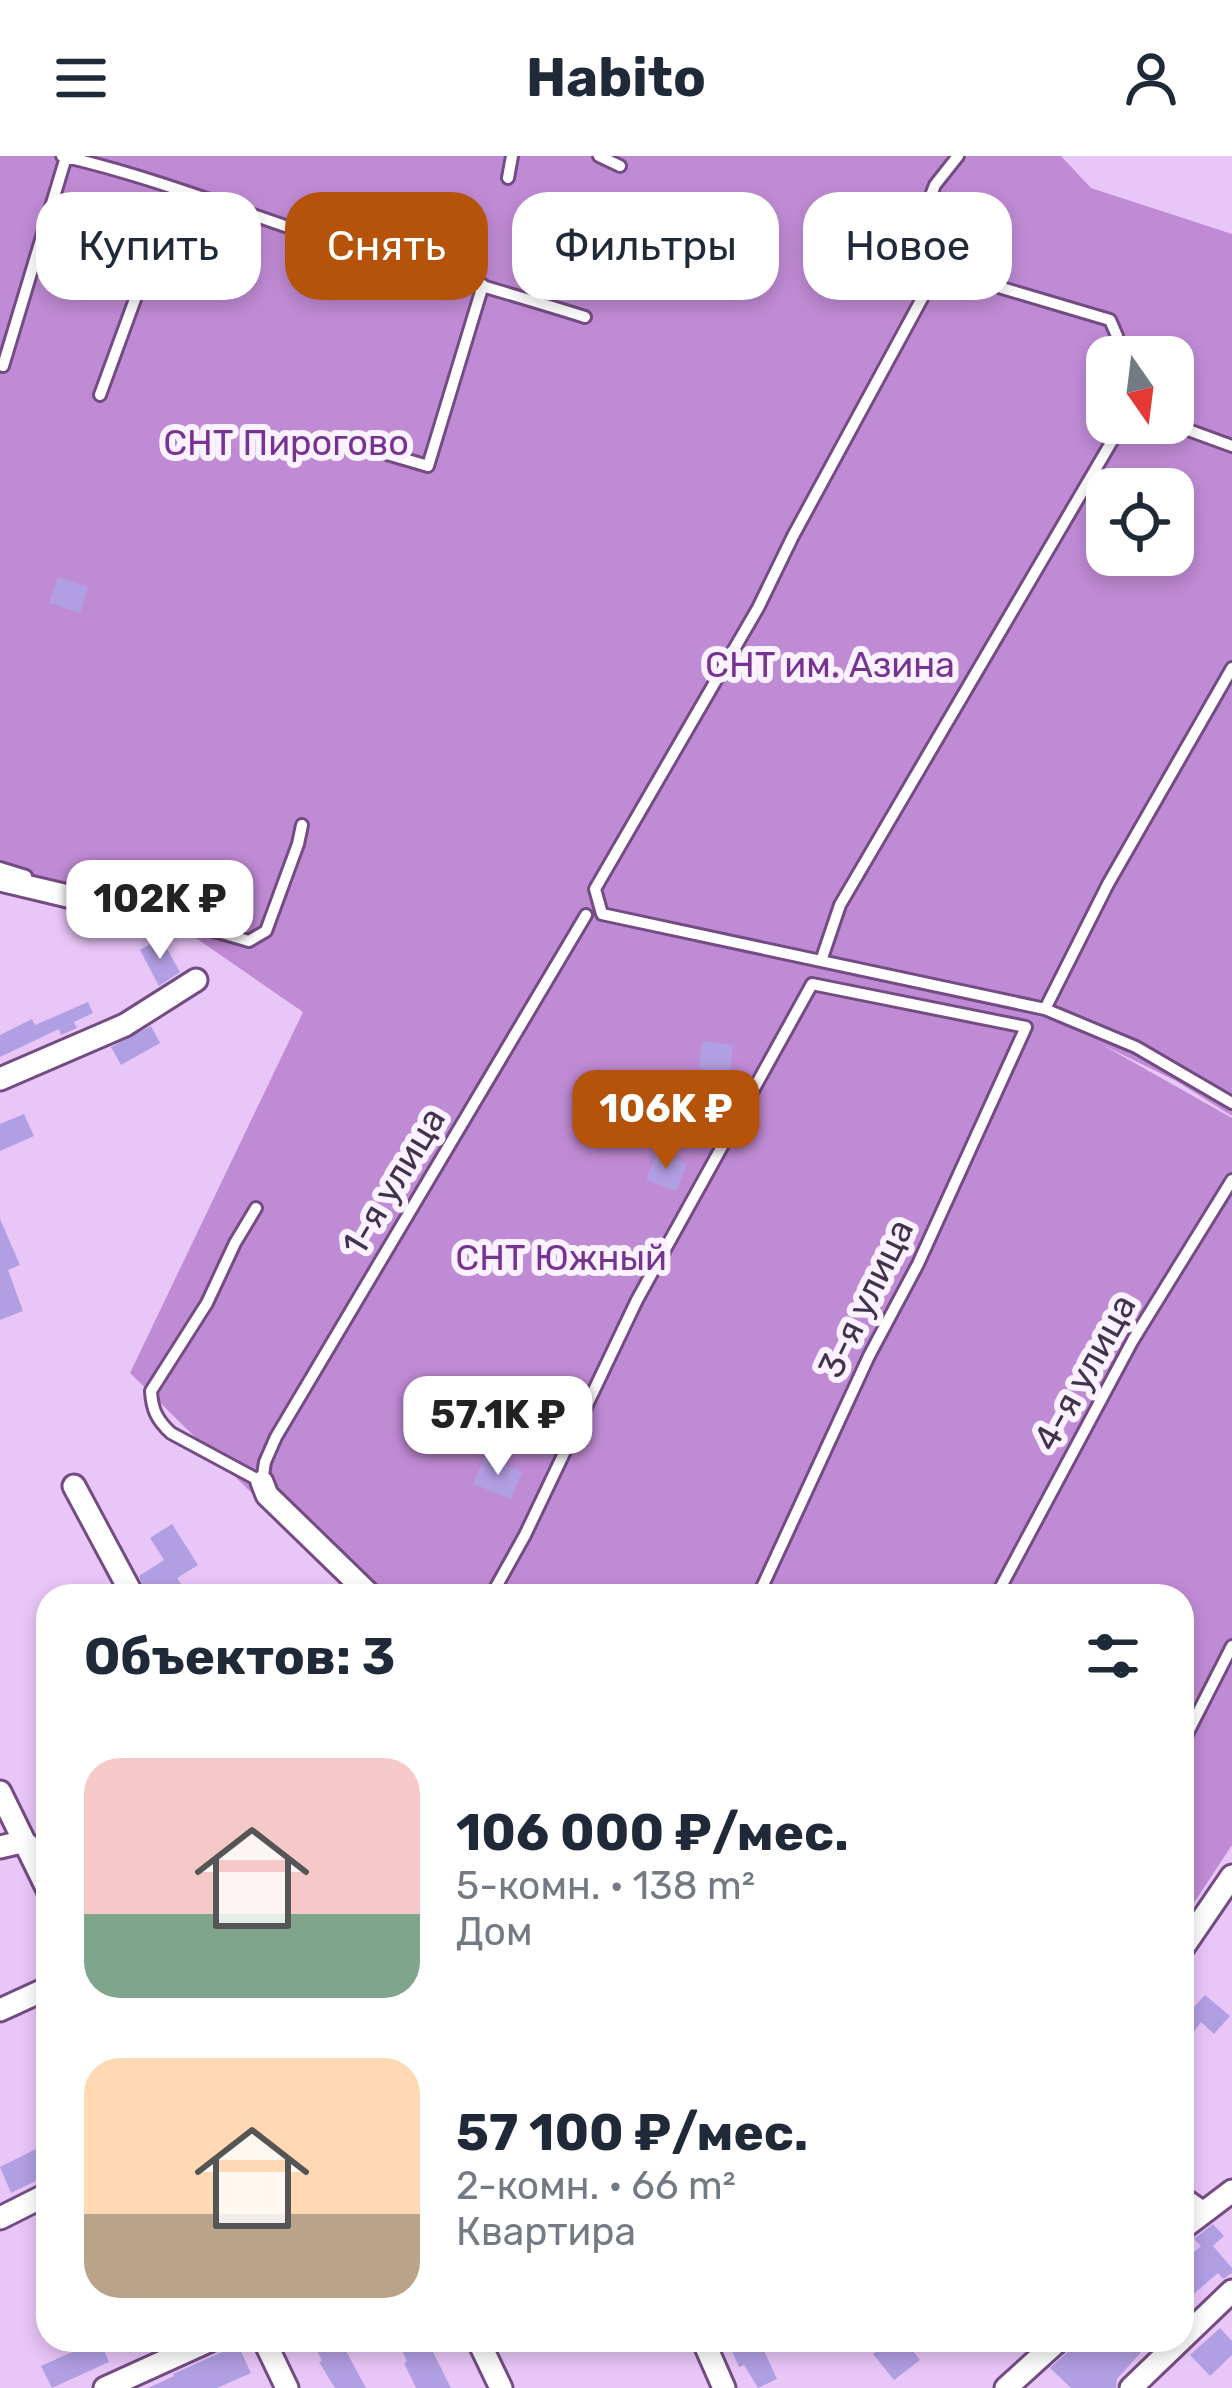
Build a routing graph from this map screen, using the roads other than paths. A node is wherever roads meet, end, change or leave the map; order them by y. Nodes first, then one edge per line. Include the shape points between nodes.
1 (512, 156) edge
2 (599, 156) edge
3 (958, 156) edge
4 (68, 157) edge
5 (620, 166) dead end
6 (508, 178) dead end
7 (175, 190) junction
8 (932, 192) edge
9 (285, 226) edge
10 (488, 286) edge
11 (1012, 290) edge
12 (479, 300) edge
13 (921, 300) edge
14 (585, 317) dead end
15 (1117, 336) edge
16 (3, 366) dead end
17 (100, 395) dead end
18 (1194, 432) edge
19 (1110, 444) edge
20 (1232, 446) edge
21 (387, 454) dead end
22 (1232, 668) edge
23 (302, 825) dead end
24 (0, 868) edge
25 (0, 880) edge
26 (76, 898) dead end
27 (586, 915) dead end
28 (820, 961) junction
29 (196, 980) dead end
30 (1045, 1009) junction
31 (0, 1079) edge
32 (1232, 1102) edge
33 (1232, 1180) edge
34 (256, 1208) dead end
35 (262, 1482) junction
36 (74, 1486) dead end
37 (269, 1508) dead end
38 (127, 1584) edge
39 (347, 1584) edge
40 (359, 1584) edge
41 (498, 1584) edge
42 (764, 1584) edge
43 (1002, 1584) edge
44 (1232, 1646) edge
45 (1194, 1720) edge
46 (0, 1792) edge
47 (27, 1844) junction
48 (0, 1847) edge
49 (36, 1864) edge
50 (1232, 1876) edge
51 (1194, 1931) edge
52 (36, 1994) edge
53 (0, 2010) edge
54 (1232, 2191) edge
55 (36, 2200) edge
56 (1194, 2206) edge
57 (1202, 2212) junction
58 (0, 2218) edge
59 (1194, 2219) edge
60 (1232, 2291) edge
61 (1194, 2328) edge
62 (184, 2352) edge
63 (270, 2352) edge
64 (484, 2352) edge
65 (708, 2352) edge
66 (1046, 2352) edge
67 (1169, 2352) edge
68 (104, 2388) edge
69 (287, 2388) edge
70 (501, 2388) edge
71 (724, 2388) edge
72 (1006, 2388) edge
73 (1131, 2388) edge

1 - 6 lane
2 - 5 lane
3 - 8 lane
4 - 7 lane
4 - 16 lane
7 - 9 lane
7 - 17 lane
10 - 14 lane
11 - 15 lane via 1110,320
12 - 21 lane via 428,466
13 - 28 lane via 758,608 595,889 602,914
18 - 20 lane
19 - 28 lane via 840,905
22 - 30 lane
23 - 24 lane via 266,932 249,941
25 - 26 street
27 - 35 lane, 1-я улица via 276,1437
28 - 30 lane
29 - 31 street via 125,1025
30 - 32 lane via 1136,1047
33 - 43 lane, 4-я улица via 1133,1340
34 - 35 lane via 151,1390 152,1408 171,1433
35 - 40 street via 266,1495
36 - 38 street
37 - 39 street
41 - 42 lane, 3-я улица via 638,1300 812,984 1026,1027
44 - 45 lane
46 - 47 street
47 - 48 street
47 - 49 street
50 - 51 street
52 - 53 street
54 - 57 street
55 - 58 street
56 - 57 street
57 - 59 street
60 - 61 street
62 - 68 street
63 - 69 street
64 - 70 street
65 - 71 street
66 - 72 street
67 - 73 street

